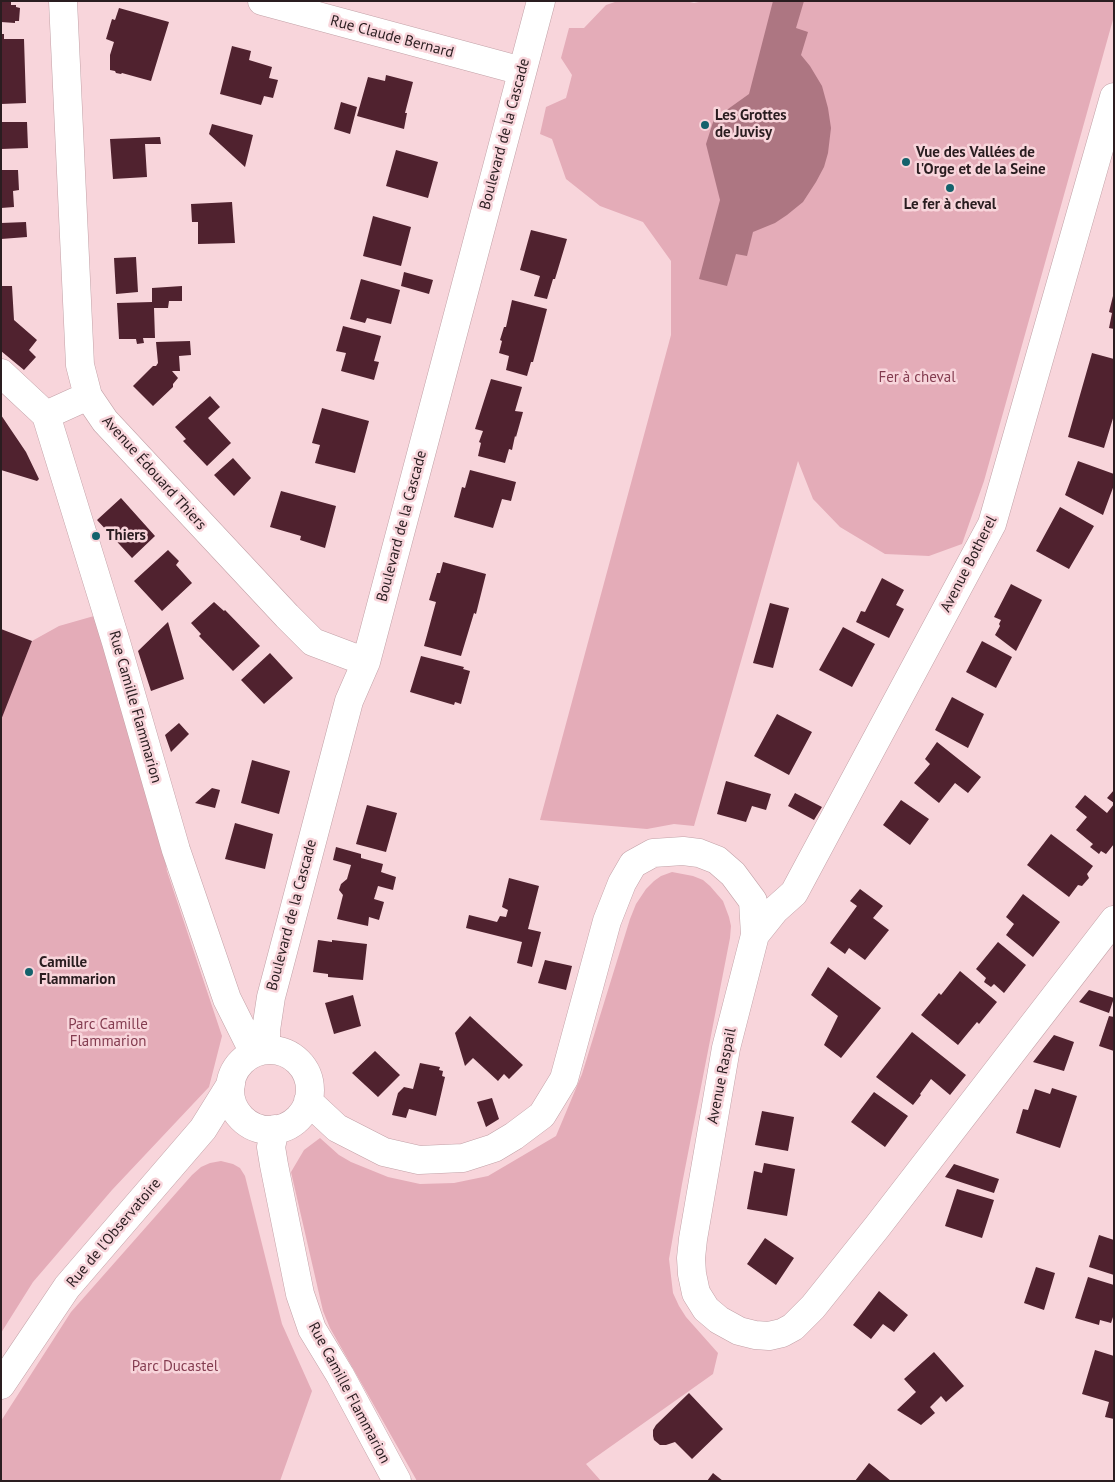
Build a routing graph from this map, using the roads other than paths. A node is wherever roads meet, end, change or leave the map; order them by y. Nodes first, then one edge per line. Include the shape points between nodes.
1 (63, 1) edge
2 (262, 1) edge
3 (541, 1) edge
4 (522, 71) junction
5 (1114, 97) edge
6 (1, 373) edge
7 (88, 396) junction
8 (46, 415) junction
9 (366, 662) junction
10 (1114, 920) edge
11 (756, 935) junction
12 (274, 983) junction
13 (227, 999) junction
14 (260, 1052) junction
15 (231, 1084) junction
16 (308, 1102) junction
17 (276, 1129) junction
18 (1, 1385) edge
19 (397, 1481) edge

1 - 7 street, Avenue Édouard Thiers via 80,365
2 - 4 street, Rue Claude Bernard
3 - 4 street, Boulevard de la Cascade
4 - 9 street, Boulevard de la Cascade
5 - 11 street, Avenue Botherel via 992,524 794,893 775,910
6 - 8 street, Rue Camille Flammarion
7 - 8 street
7 - 9 street, Avenue Édouard Thiers via 105,421 314,642
8 - 13 street, Rue Camille Flammarion via 176,850
9 - 12 street, Boulevard de la Cascade via 349,701
10 - 11 street, Avenue Raspail via 813,1306 794,1327 769,1336 739,1331 706,1309 696,1293 691,1258 726,1048
11 - 16 street, Avenue Raspail via 753,901 733,874 717,860 683,851 653,853 634,864 610,913 564,1079 542,1115 514,1136 494,1148 463,1158 419,1160 384,1152 337,1128
12 - 13 street via 266,993 256,998
12 - 14 street, Boulevard de la Cascade
13 - 14 street, Rue Camille Flammarion
14 - 15 street via 243,1061
14 - 16 street via 280,1051 301,1064 308,1076
15 - 17 street via 231,1097 244,1120 255,1127
15 - 18 street, Rue de l'Observatoire via 202,1129 67,1287
16 - 17 street via 303,1114 293,1123
17 - 19 street, Rue Camille Flammarion via 271,1147 274,1165 300,1294 312,1329

